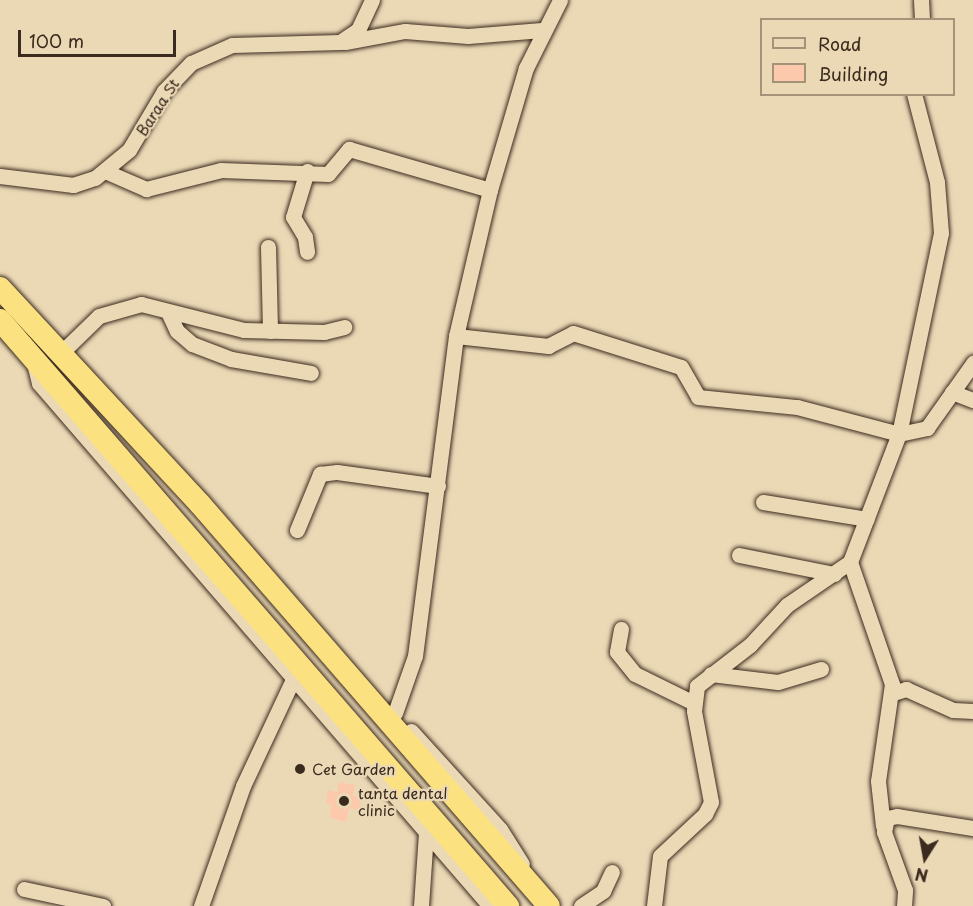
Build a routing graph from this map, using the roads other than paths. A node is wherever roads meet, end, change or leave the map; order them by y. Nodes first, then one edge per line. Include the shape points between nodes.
1 (372, 0) edge
2 (560, 0) edge
3 (921, 0) edge
4 (922, 18) edge
5 (542, 30) junction
6 (340, 42) junction
7 (915, 96) edge
8 (307, 171) junction
9 (107, 172) junction
10 (0, 176) edge
11 (490, 189) junction
12 (268, 247) dead end
13 (307, 252) dead end
14 (0, 288) edge
15 (169, 314) junction
16 (0, 320) edge
17 (344, 327) dead end
18 (270, 332) junction
19 (456, 336) junction
20 (31, 351) junction
21 (63, 351) junction
22 (973, 363) edge
23 (311, 373) dead end
24 (952, 392) junction
25 (973, 400) edge
26 (899, 434) junction
27 (147, 446) junction
28 (124, 462) junction
29 (438, 486) junction
30 (763, 502) dead end
31 (200, 504) junction
32 (867, 519) junction
33 (177, 522) junction
34 (297, 530) dead end
35 (739, 555) dead end
36 (850, 562) junction
37 (834, 574) junction
38 (621, 629) dead end
39 (821, 669) dead end
40 (711, 674) junction
41 (294, 677) junction
42 (893, 693) junction
43 (694, 704) junction
44 (973, 711) edge
45 (395, 713) junction
46 (883, 826) junction
47 (973, 828) edge
48 (426, 832) junction
49 (612, 872) dead end
50 (534, 888) junction
51 (24, 889) dead end
52 (102, 906) edge
53 (201, 906) edge
54 (421, 906) edge
55 (489, 906) edge
56 (508, 906) edge
57 (549, 906) edge
58 (581, 906) edge
59 (654, 906) edge
60 (904, 906) edge

1 - 6 street via 358,30
2 - 5 street
3 - 4 street
5 - 6 street, Baraa St via 468,36 405,31
5 - 11 street
6 - 9 street, Baraa St via 232,45 191,63 169,85 129,150
7 - 26 street via 937,182 941,233
8 - 9 street via 221,170 146,189
8 - 11 street via 331,172 349,149
8 - 13 street via 293,217 305,237
9 - 10 street, Baraa St via 73,185
11 - 19 street
12 - 18 street
14 - 21 highway
15 - 18 street
15 - 21 street via 141,303 99,316
15 - 23 street via 177,331 192,344 231,358
16 - 20 highway
17 - 18 street
19 - 26 street via 548,346 573,333 681,366 698,397 806,408
19 - 29 street
20 - 28 highway
20 - 41 street via 39,383
21 - 27 highway
22 - 24 street
24 - 25 street
24 - 26 street via 927,428
26 - 32 street
27 - 28 highway
27 - 31 highway
28 - 33 highway
29 - 34 street via 320,474
29 - 45 street via 415,656
30 - 32 street
31 - 33 highway
31 - 45 street via 235,528
31 - 50 highway
32 - 36 street
33 - 56 highway
35 - 37 street
36 - 37 street
36 - 42 street
37 - 40 street via 787,606 750,645
38 - 43 street via 617,652 635,674
39 - 40 street via 778,682
40 - 43 street via 698,686
41 - 48 street
41 - 53 street via 243,786
42 - 44 street via 906,689 953,710
42 - 46 street via 878,781
43 - 59 street via 711,802 705,814 660,856
45 - 50 street via 500,829
46 - 47 street via 887,818 897,816
46 - 60 street via 905,890
48 - 54 street
48 - 55 street
49 - 58 street via 603,891
50 - 57 highway
51 - 52 street

